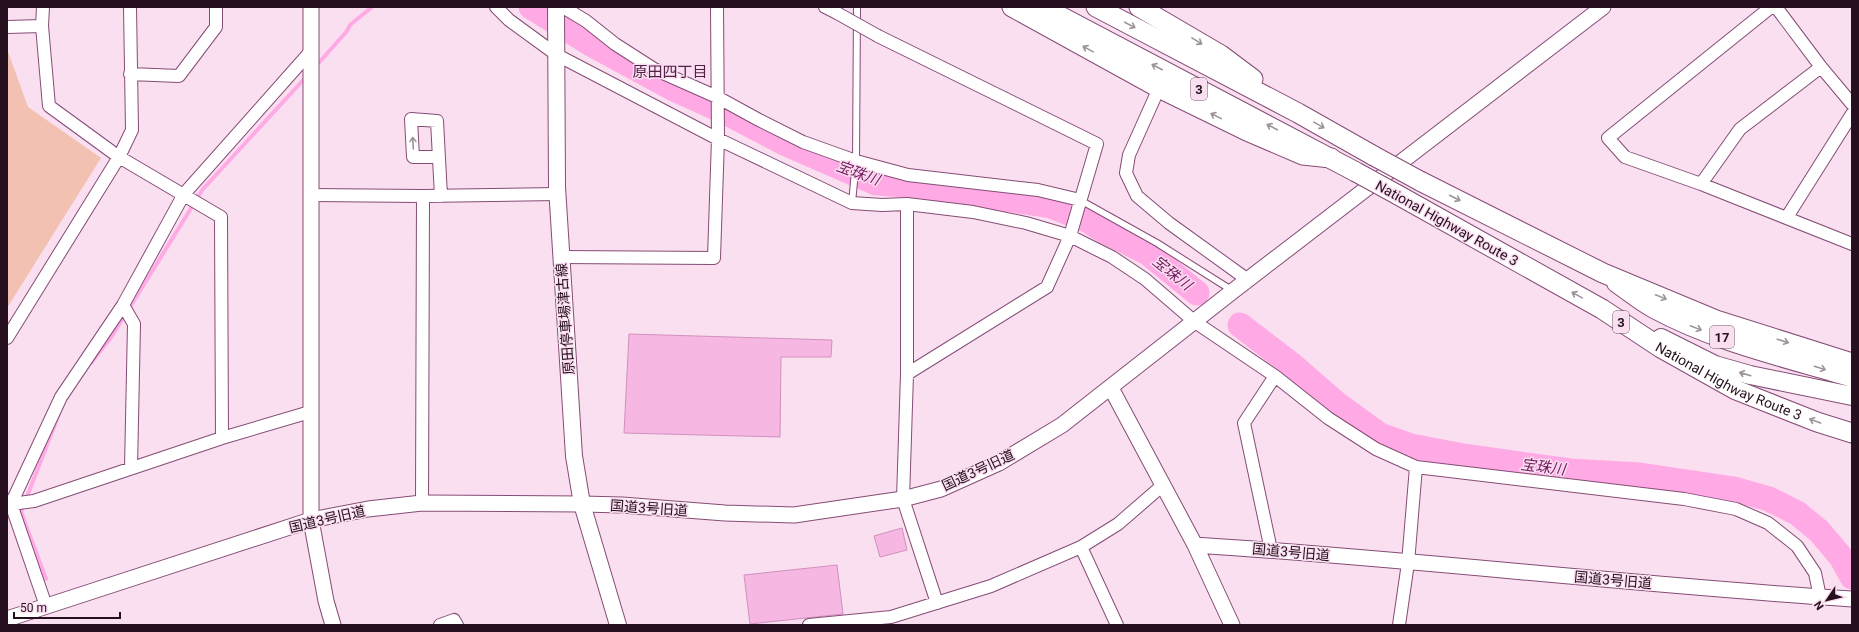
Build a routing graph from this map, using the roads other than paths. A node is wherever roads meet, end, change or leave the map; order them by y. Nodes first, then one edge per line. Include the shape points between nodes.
1 (42, 7) edge
2 (130, 7) edge
3 (216, 7) edge
4 (311, 7) edge
5 (496, 7) edge
6 (556, 7) edge
7 (562, 7) edge
8 (716, 7) edge
9 (825, 7) edge
10 (857, 7) edge
11 (1012, 7) edge
12 (1043, 7) edge
13 (1096, 7) edge
14 (1139, 7) edge
15 (1603, 7) edge
16 (1771, 7) edge
17 (1776, 7) edge
18 (42, 26) junction
19 (7, 27) edge
20 (311, 51) junction
21 (557, 55) junction
22 (1821, 67) junction
23 (130, 74) junction
24 (1159, 88) junction
25 (717, 97) junction
26 (1852, 104) edge
27 (1298, 113) junction
28 (1852, 114) edge
29 (718, 138) junction
30 (119, 157) junction
31 (438, 158) dead end
32 (1331, 158) junction
33 (856, 161) junction
34 (1701, 184) junction
35 (184, 194) junction
36 (558, 194) junction
37 (311, 195) junction
38 (423, 196) junction
39 (441, 196) junction
40 (1080, 200) junction
41 (852, 203) junction
42 (907, 204) junction
43 (1787, 217) junction
44 (1070, 236) junction
45 (1852, 244) edge
46 (561, 257) junction
47 (1603, 273) junction
48 (1248, 280) junction
49 (1233, 291) junction
50 (123, 305) junction
51 (1602, 309) junction
52 (1195, 322) junction
53 (7, 338) edge
54 (1852, 363) edge
55 (907, 374) junction
56 (1275, 376) junction
57 (1852, 378) edge
58 (1111, 388) junction
59 (1852, 396) edge
60 (310, 412) junction
61 (1852, 433) edge
62 (222, 438) junction
63 (1416, 467) junction
64 (131, 468) junction
65 (1163, 485) junction
66 (902, 499) junction
67 (9, 502) edge
68 (422, 503) junction
69 (582, 504) junction
70 (311, 520) junction
71 (1195, 545) junction
72 (1082, 547) junction
73 (1271, 550) junction
74 (1408, 563) junction
75 (1820, 597) junction
76 (1852, 599) edge
77 (937, 604) junction
78 (46, 606) junction
79 (7, 619) edge
80 (333, 625) edge
81 (440, 625) edge
82 (457, 625) edge
83 (618, 625) edge
84 (809, 625) edge
85 (1117, 625) edge
86 (1232, 625) edge
87 (1399, 625) edge

1 - 18 street
2 - 23 street
3 - 23 street via 216,27 179,76
4 - 20 street
5 - 21 street via 509,20
6 - 21 main road, 原田停車場津古線
7 - 25 street via 654,69
8 - 25 street
9 - 40 street, bridge via 878,36 1097,144
10 - 33 lane
24 -> 11 highway
32 -> 12 highway, National Highway Route 3 / 3
13 -> 27 highway, National Highway Route 3 / 3
14 -> 27 highway via 1221,55
15 - 48 street, 国道3号旧道
16 - 34 street via 1608,138 1626,157
17 - 22 street
18 - 19 street
18 - 30 street via 49,106
20 - 35 street
20 - 37 street
21 - 29 street
21 - 36 main road, 原田停車場津古線
22 - 26 street
22 - 34 street via 1740,129
23 - 30 street via 132,130
32 -> 24 highway via 1303,155
24 - 48 street via 1129,155 1126,173 1137,196 1169,223
25 - 29 street
25 - 33 street via 803,142
27 -> 47 highway, National Highway Route 3 / 3, bridge via 1374,156
28 - 43 street
29 - 41 street
29 - 46 street via 714,258
30 - 35 street
30 - 53 street
31 - 39 street
51 -> 32 highway, National Highway Route 3 / 3, bridge
33 - 40 street via 908,175 1038,190
33 - 41 lane
34 - 43 street
35 - 50 street
35 - 62 street via 221,217
36 - 39 street
36 - 46 main road, 原田停車場津古線
37 - 38 street
37 - 60 street
38 - 39 street
38 - 68 street
40 - 44 street
40 - 49 lane via 1157,243
41 - 42 street
42 - 44 street via 973,212 1026,223
42 - 55 street
43 - 45 street
44 - 52 street via 1112,257 1146,279
44 - 55 street via 1047,287
46 - 69 main road, 原田停車場津古線 via 574,456
47 -> 54 highway, National Highway Route 3 / 3 via 1716,320
47 -> 57 main road, 17 via 1653,309 1698,329 1750,348
48 - 49 street, 国道3号旧道
49 - 52 street, 国道3号旧道
50 - 64 street via 134,324
50 - 67 street via 61,397
59 -> 51 main road, 17 via 1750,375 1716,365
61 -> 51 highway, National Highway Route 3 / 3 via 1736,390 1661,348
52 - 56 street
52 - 58 street, 国道3号旧道
55 - 66 street
56 - 63 street via 1328,418 1376,449
56 - 73 street via 1244,423
58 - 65 street
58 - 66 street, 国道3号旧道 via 1062,425 999,463 941,489
60 - 62 street
60 - 70 street
62 - 64 street
63 - 74 street
63 - 75 street via 1684,499 1736,509 1768,523 1797,546 1815,573
64 - 67 street via 34,501
65 - 71 street
65 - 72 street via 1118,524
66 - 69 street, 国道3号旧道 via 794,515 725,514
66 - 77 street
67 - 78 street
68 - 69 street, 国道3号旧道
68 - 70 street, 国道3号旧道 via 368,509
69 - 83 main road, 原田停車場津古線
70 - 78 street, 国道3号旧道
70 - 80 street
71 - 73 street, 国道3号旧道
71 - 86 street
72 - 77 street via 991,586
72 - 85 street
73 - 74 street, 国道3号旧道
74 - 75 street, 国道3号旧道
74 - 87 street
75 - 76 street, 国道3号旧道
77 - 84 street via 891,617
78 - 79 street, 国道3号旧道
81 - 82 street via 454,620

